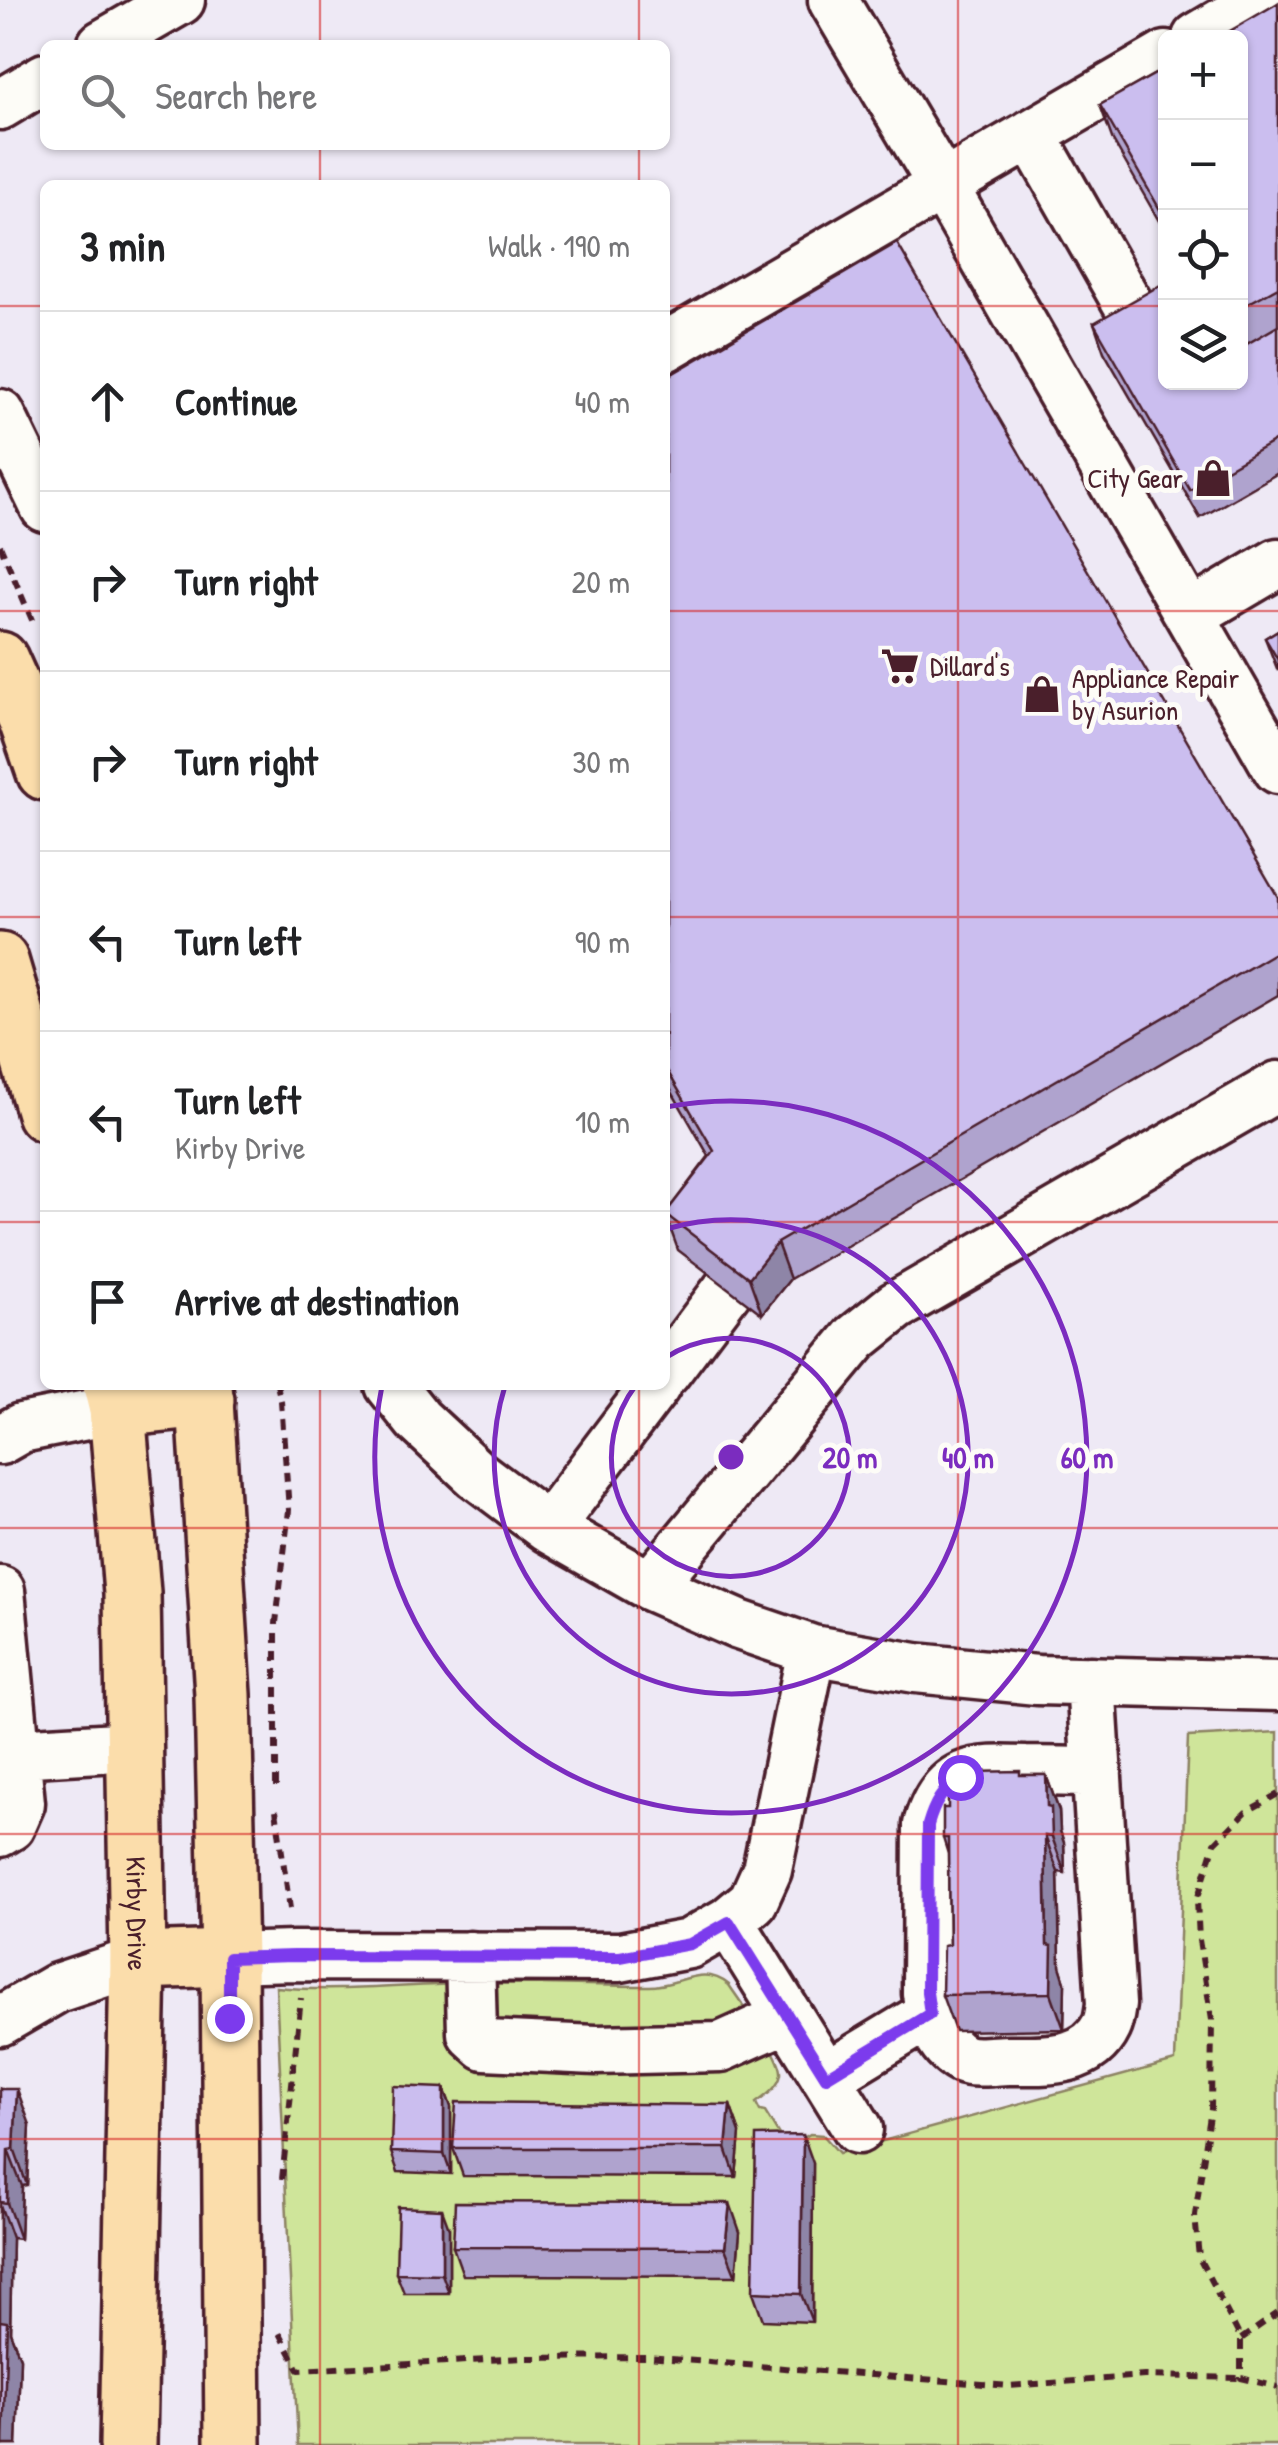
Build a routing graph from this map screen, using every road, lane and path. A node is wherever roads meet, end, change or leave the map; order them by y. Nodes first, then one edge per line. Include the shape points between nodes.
1 (180, 0) edge
2 (833, 0) edge
3 (1262, 0) edge
4 (1211, 30) edge
5 (111, 40) edge
6 (1158, 61) edge
7 (40, 81) edge
8 (0, 105) edge
9 (1031, 134) junction
10 (943, 186) junction
11 (1132, 310) edge
12 (670, 345) edge
13 (0, 414) edge
14 (40, 496) edge
15 (0, 545) edge
16 (1278, 563) edge
17 (1190, 615) junction
18 (19, 648) edge
19 (40, 758) edge
20 (1278, 768) edge
21 (0, 961) edge
22 (1278, 1086) edge
23 (40, 1096) edge
24 (728, 1289) edge
25 (670, 1366) edge
26 (279, 1390) edge
27 (394, 1390) edge
28 (652, 1390) edge
29 (205, 1393) edge
30 (114, 1397) edge
31 (0, 1440) edge
32 (548, 1528) junction
33 (650, 1586) junction
34 (0, 1591) edge
35 (812, 1650) junction
36 (1091, 1682) junction
37 (1278, 1686) edge
38 (9, 1725) edge
39 (134, 1746) junction
40 (1097, 1772) junction
41 (276, 1789) dead end
42 (1278, 1794) edge
43 (276, 1808) dead end
44 (0, 1832) edge
45 (729, 1922) junction
46 (294, 1956) junction
47 (470, 1956) junction
48 (229, 1958) junction
49 (138, 1961) junction
50 (930, 2014) junction
51 (788, 2017) junction
52 (0, 2021) edge
53 (826, 2077) junction
54 (858, 2128) dead end
55 (280, 2195) dead end
56 (1278, 2314) edge
57 (276, 2325) dead end
58 (1241, 2338) junction
59 (1241, 2378) junction
60 (1278, 2387) edge
61 (128, 2445) edge
62 (232, 2445) edge

1 - 5 street
2 - 10 street
3 - 4 street
6 - 9 street
7 - 8 street
9 - 10 street
9 - 11 street
10 - 12 street
10 - 17 street
13 - 14 street
15 - 18 path
16 - 17 street
17 - 20 street
18 - 19 main road via 27,720
21 - 23 main road
22 - 33 street via 874,1322
24 - 25 street
26 - 41 path via 289,1510 276,1624
27 - 32 street via 476,1474
28 - 32 street
29 - 30 main road
29 - 48 main road via 223,1695
30 - 31 street
30 - 39 main road, Kirby Drive via 132,1593
32 - 33 street
33 - 35 street
34 - 38 street
35 - 36 street via 916,1668
35 - 45 street via 767,1870 753,1901
36 - 37 street
36 - 40 street
38 - 39 street
38 - 44 street via 20,1803
39 - 49 main road, Kirby Drive
40 - 50 street via 985,1770 946,1786 928,1825
40 - 50 street via 1107,2025 1094,2043 1054,2060 965,2060 939,2037
42 - 58 path via 1246,1812 1216,1842 1197,1900 1212,2020 1211,2109 1195,2215 1199,2258
43 - 46 path
45 - 47 street via 690,1944 620,1957
45 - 51 street
46 - 47 street
46 - 48 street
46 - 55 path via 302,2000
47 - 51 street via 472,2033 485,2045 721,2046
48 - 49 main road
48 - 62 main road
49 - 52 street via 57,1988
49 - 61 main road, Kirby Drive
50 - 53 street
51 - 53 street
53 - 54 street
56 - 58 path
57 - 59 path via 299,2370 646,2357 1009,2386 1144,2376
58 - 59 path
59 - 60 path

